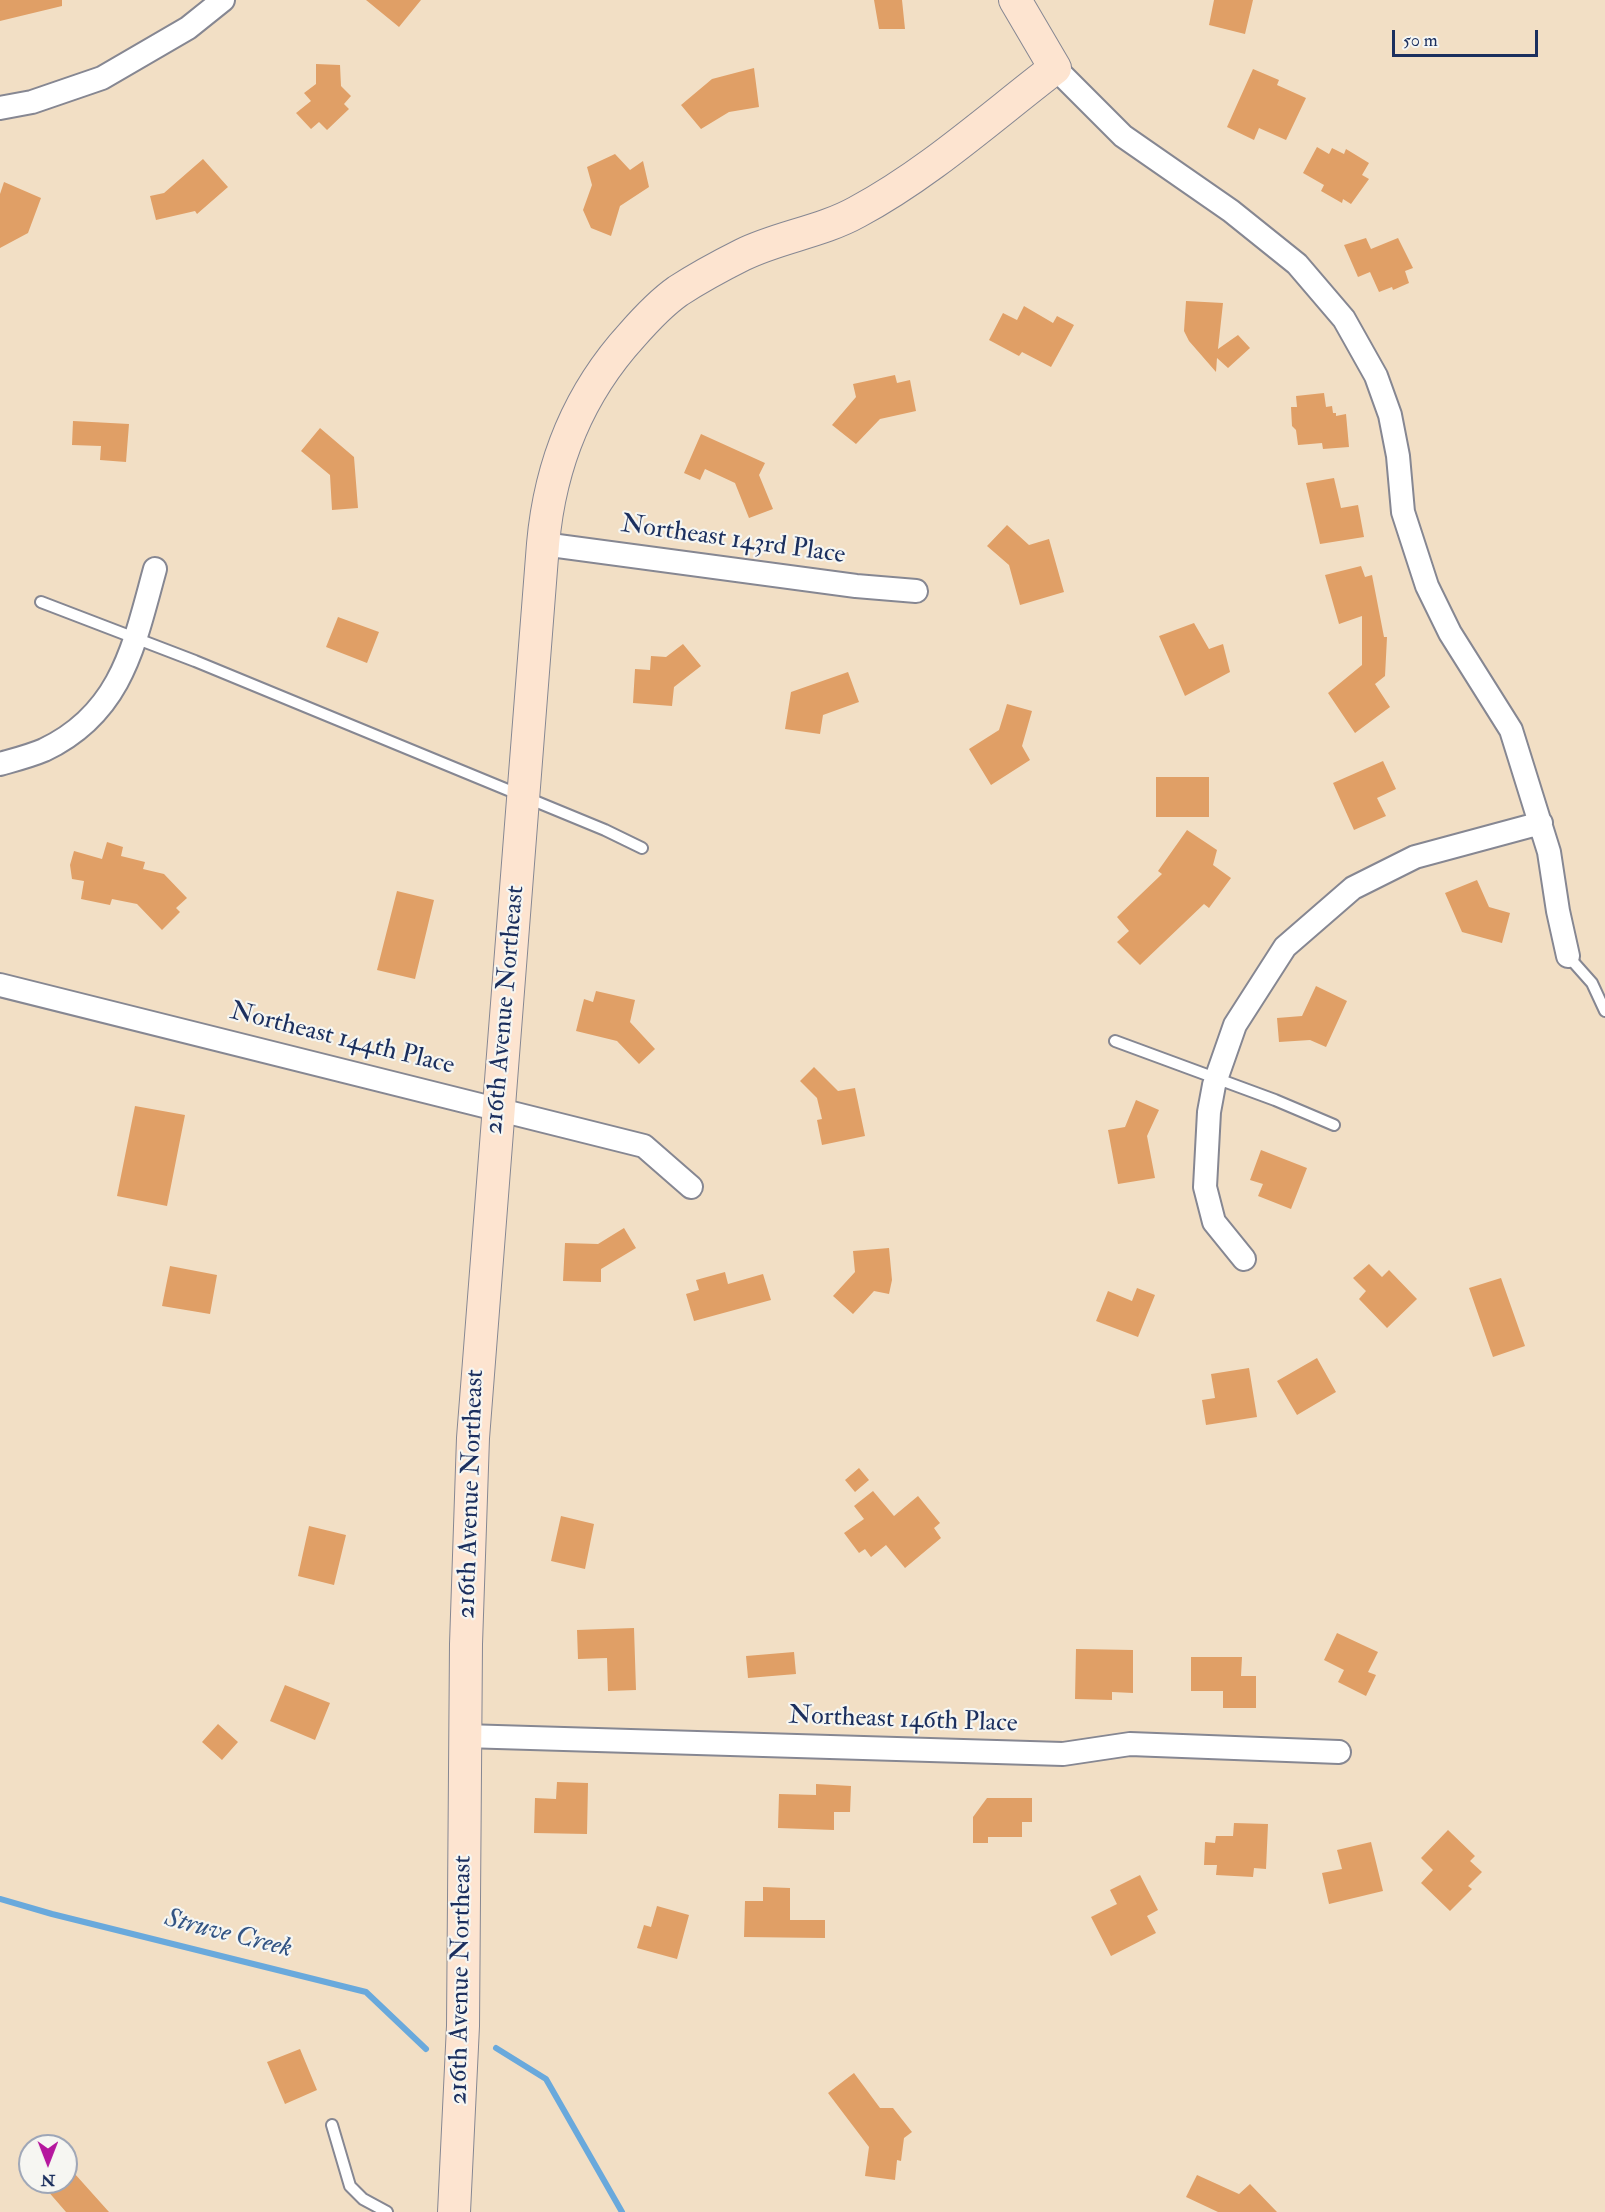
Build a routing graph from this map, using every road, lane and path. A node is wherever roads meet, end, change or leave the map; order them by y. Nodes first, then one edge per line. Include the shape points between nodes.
1 (223, 0) edge
2 (1014, 0) edge
3 (1055, 68) junction
4 (0, 108) edge
5 (543, 544) junction
6 (155, 569) dead end
7 (916, 591) dead end
8 (41, 602) dead end
9 (136, 637) junction
10 (0, 764) edge
11 (523, 797) junction
12 (1541, 823) junction
13 (642, 848) dead end
14 (1568, 956) joint
15 (0, 985) edge
16 (1605, 1011) edge
17 (1115, 1041) dead end
18 (1216, 1079) junction
19 (497, 1109) junction
20 (1334, 1125) dead end
21 (691, 1187) dead end
22 (1244, 1259) dead end
23 (464, 1736) junction
24 (1339, 1752) dead end
25 (332, 2125) dead end
26 (387, 2212) edge
27 (454, 2212) edge

1 - 4 street via 188,28 102,78 32,102
2 - 3 street
3 - 5 street, 216th Avenue Northeast via 886,196 853,214 743,254 678,292 649,316 614,355 583,402 564,443 550,488
3 - 12 street via 1123,136 1231,211 1297,264 1344,319 1376,376 1390,415 1403,512 1427,586 1450,633 1511,730
5 - 7 street, Northeast 143rd Place
5 - 11 street, 216th Avenue Northeast
6 - 9 street
8 - 9 lane
9 - 10 street via 117,685 85,724 44,750
9 - 11 lane
11 - 13 lane
11 - 19 street, 216th Avenue Northeast
12 - 14 street
12 - 18 street via 1415,857 1353,888 1285,947 1235,1025
14 - 16 lane via 1592,983
15 - 19 street, Northeast 144th Place
17 - 18 lane
18 - 20 lane
18 - 22 street via 1209,1112 1205,1187 1214,1222
19 - 21 street, Northeast 144th Place via 644,1146
19 - 23 street, 216th Avenue Northeast via 473,1438
23 - 24 street, Northeast 146th Place via 1063,1754 1130,1744
23 - 27 street, 216th Avenue Northeast via 463,2026
25 - 26 lane via 350,2186 363,2199

